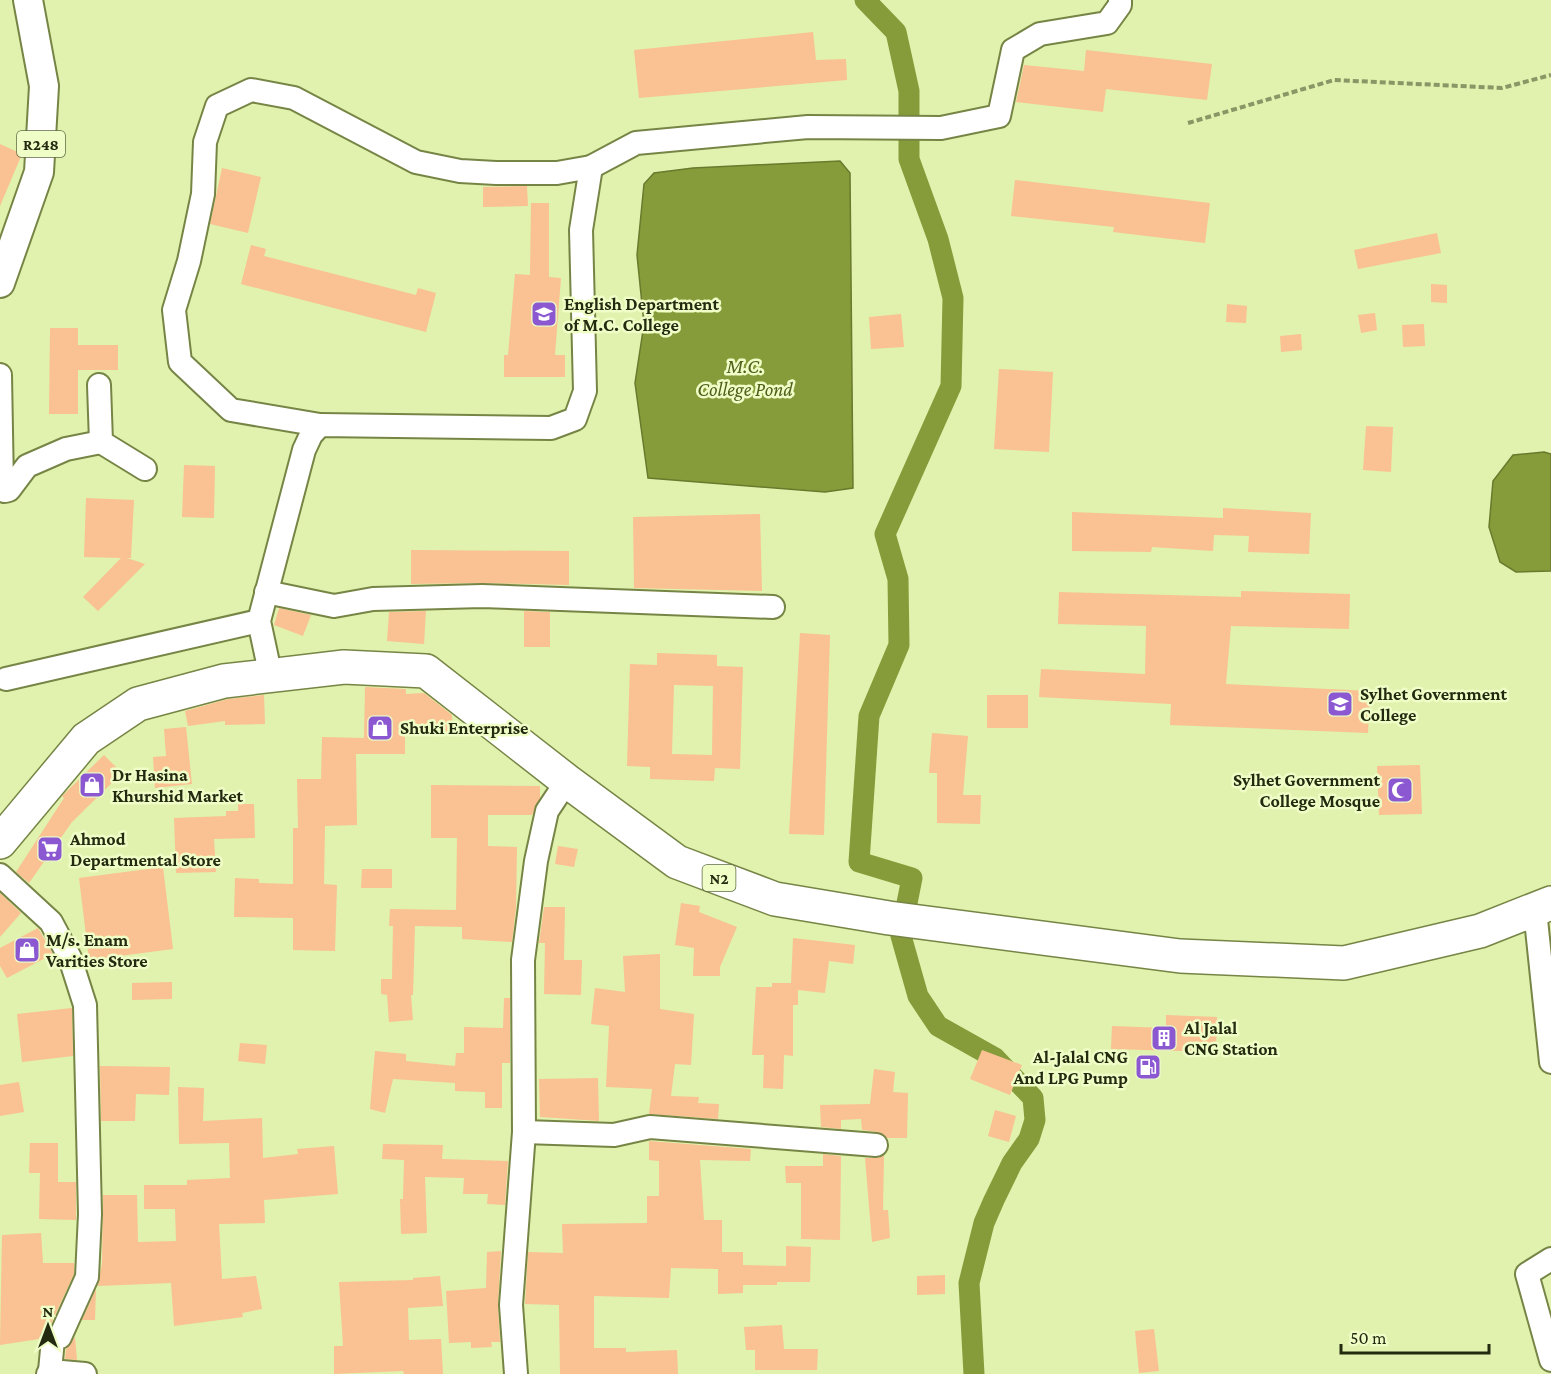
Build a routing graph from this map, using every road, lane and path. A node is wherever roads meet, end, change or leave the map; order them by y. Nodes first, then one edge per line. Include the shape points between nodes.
1 (28, 0) edge
2 (1120, 0) edge
3 (1551, 75) edge
4 (1188, 123) dead end
5 (591, 167) junction
6 (0, 283) edge
7 (0, 375) edge
8 (99, 385) dead end
9 (320, 425) junction
10 (101, 442) junction
11 (145, 469) dead end
12 (266, 592) junction
13 (773, 607) dead end
14 (259, 621) junction
15 (271, 677) junction
16 (6, 679) dead end
17 (567, 781) junction
18 (0, 842) edge
19 (0, 875) edge
20 (1543, 906) edge
21 (1551, 1062) edge
22 (524, 1132) junction
23 (876, 1145) dead end
24 (1551, 1259) edge
25 (1551, 1360) edge
26 (49, 1372) edge
27 (85, 1374) edge
28 (516, 1374) edge

1 - 6 main road, R248 via 44,86 39,172
2 - 5 street via 1107,23 1040,34 1013,50 999,116 940,128 808,126 636,143
3 - 4 path via 1502,88 1334,80
5 - 9 street via 581,230 585,391 575,419 552,428
5 - 9 street via 557,173 460,171 416,162 294,98 251,90 217,106 205,142 203,194 196,228 174,310 180,362 231,410
7 - 10 street via 5,491 27,466 66,449
8 - 10 street
9 - 12 street via 304,450
10 - 11 street
12 - 13 street via 334,606 373,599 482,596
12 - 14 street
14 - 15 street
14 - 16 street
15 - 17 highway, N2 via 344,667 426,670
15 - 18 highway, N2 via 224,681 138,705 86,739
17 - 20 highway, N2 via 677,862 775,899 1180,956 1344,963 1480,932
17 - 22 street via 547,811 527,927 523,960
19 - 26 street via 51,922 70,958 85,1005 90,1214 87,1277 60,1337 53,1339
20 - 21 street
22 - 23 street via 614,1135 650,1127
22 - 28 street via 511,1305
24 - 25 street via 1527,1274
26 - 27 street

